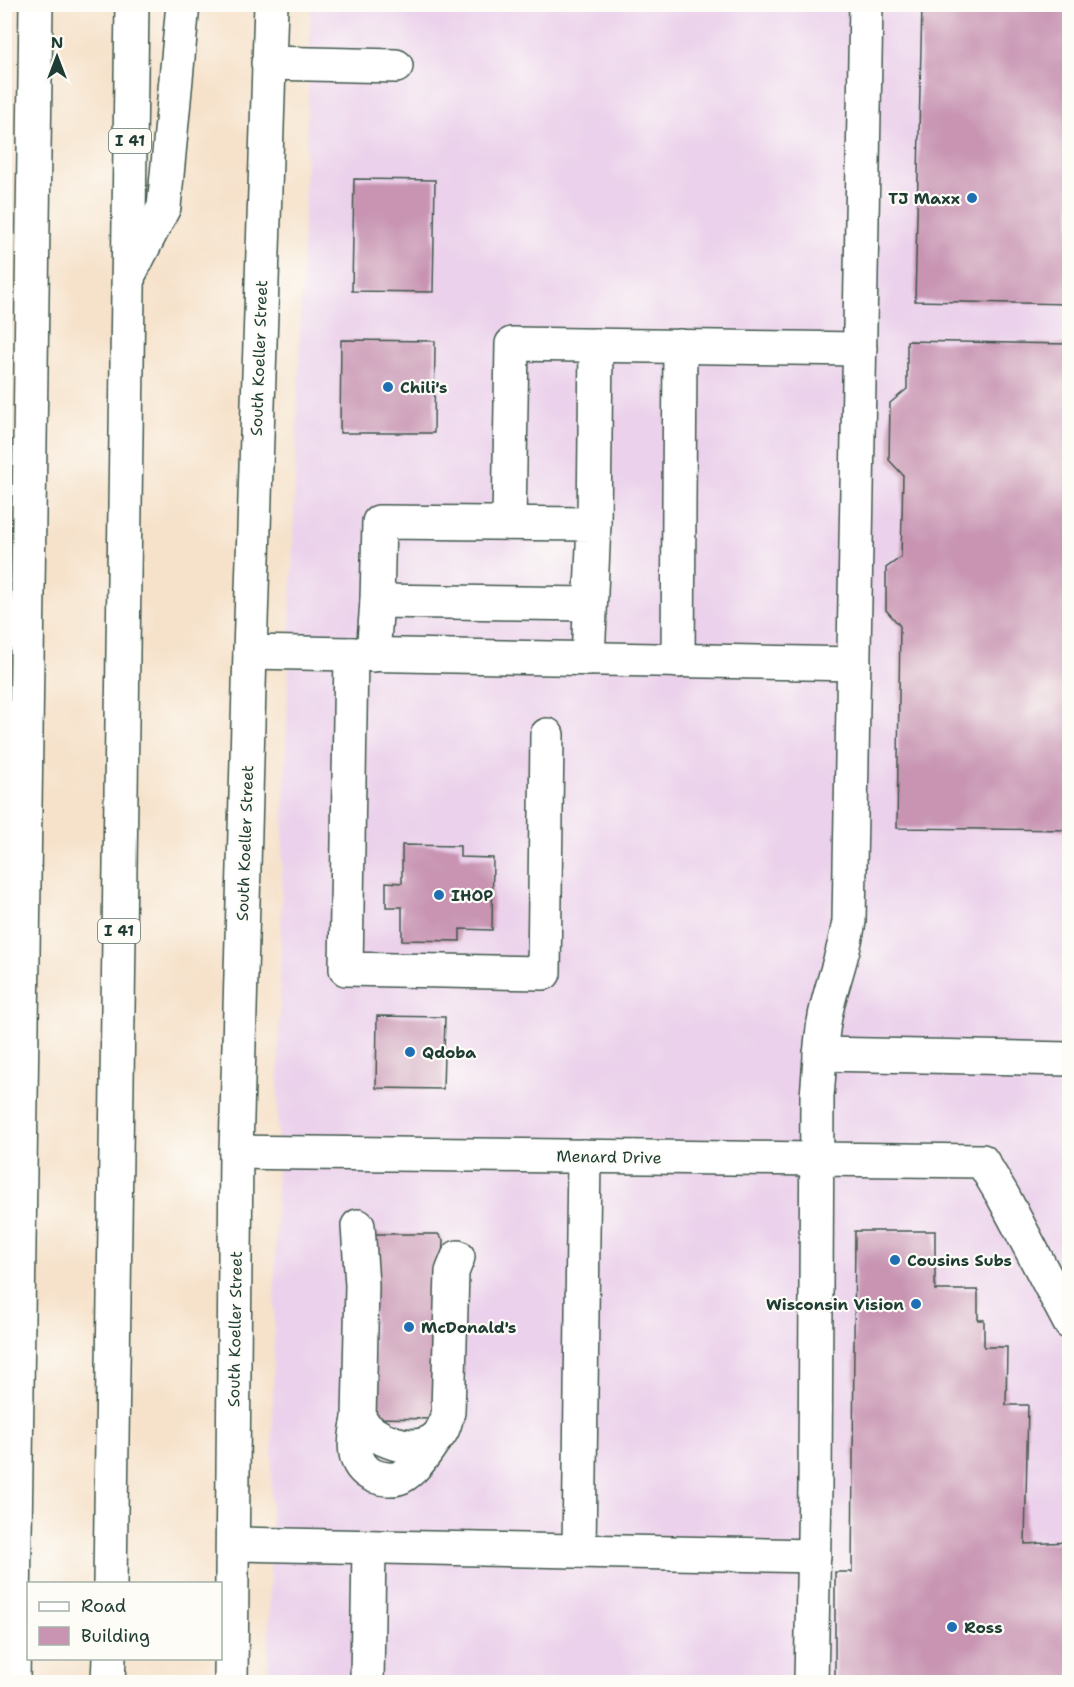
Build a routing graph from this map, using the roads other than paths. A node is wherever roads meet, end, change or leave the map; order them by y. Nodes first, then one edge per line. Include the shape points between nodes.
1 (36, 4) edge
2 (132, 4) edge
3 (183, 4) edge
4 (271, 4) edge
5 (866, 4) edge
6 (268, 63) junction
7 (396, 66) dead end
8 (128, 278) junction
9 (596, 345) junction
10 (680, 346) junction
11 (860, 350) junction
12 (509, 523) junction
13 (594, 524) junction
14 (377, 601) junction
15 (590, 604) junction
16 (250, 652) junction
17 (362, 654) junction
18 (588, 659) junction
19 (678, 661) junction
20 (854, 664) junction
21 (547, 735) dead end
22 (4, 744) edge
23 (25, 848) junction
24 (820, 1054) junction
25 (1070, 1059) edge
26 (236, 1152) junction
27 (584, 1156) junction
28 (816, 1159) junction
29 (358, 1227) dead end
30 (458, 1257) dead end
31 (1070, 1323) edge
32 (233, 1544) junction
33 (369, 1547) junction
34 (579, 1551) junction
35 (814, 1556) junction
36 (110, 1582) edge
37 (109, 1660) edge
38 (13, 1669) edge
39 (108, 1683) edge
40 (231, 1683) edge
41 (367, 1683) edge
42 (811, 1683) edge

1 - 23 main road
2 - 8 main road, I 41
3 - 8 main road via 164,207
4 - 6 main road, South Koeller Street
5 - 11 main road
6 - 7 main road
6 - 16 main road, South Koeller Street
8 - 36 main road, I 41
9 - 10 main road
9 - 12 main road via 512,344
9 - 13 main road
10 - 11 main road
10 - 19 main road
11 - 20 main road
12 - 13 main road
12 - 14 main road via 379,522
13 - 15 main road
14 - 15 main road
14 - 17 main road
15 - 18 main road
16 - 17 main road
16 - 26 main road, South Koeller Street
17 - 18 main road
17 - 21 main road via 346,969 544,973
18 - 19 main road
19 - 20 main road
20 - 24 main road via 849,921
22 - 23 main road
23 - 38 main road
24 - 25 main road
24 - 28 main road
26 - 27 main road, Menard Drive
26 - 32 main road, South Koeller Street
27 - 28 main road, Menard Drive
27 - 34 main road
28 - 31 main road, Menard Drive via 982,1161
28 - 35 main road
29 - 30 main road via 362,1285 359,1419 381,1440 422,1444 435,1439 444,1428 448,1412 452,1272
32 - 33 main road
32 - 40 main road, South Koeller Street
33 - 34 main road
33 - 41 main road
34 - 35 main road
35 - 42 main road
37 - 39 main road

